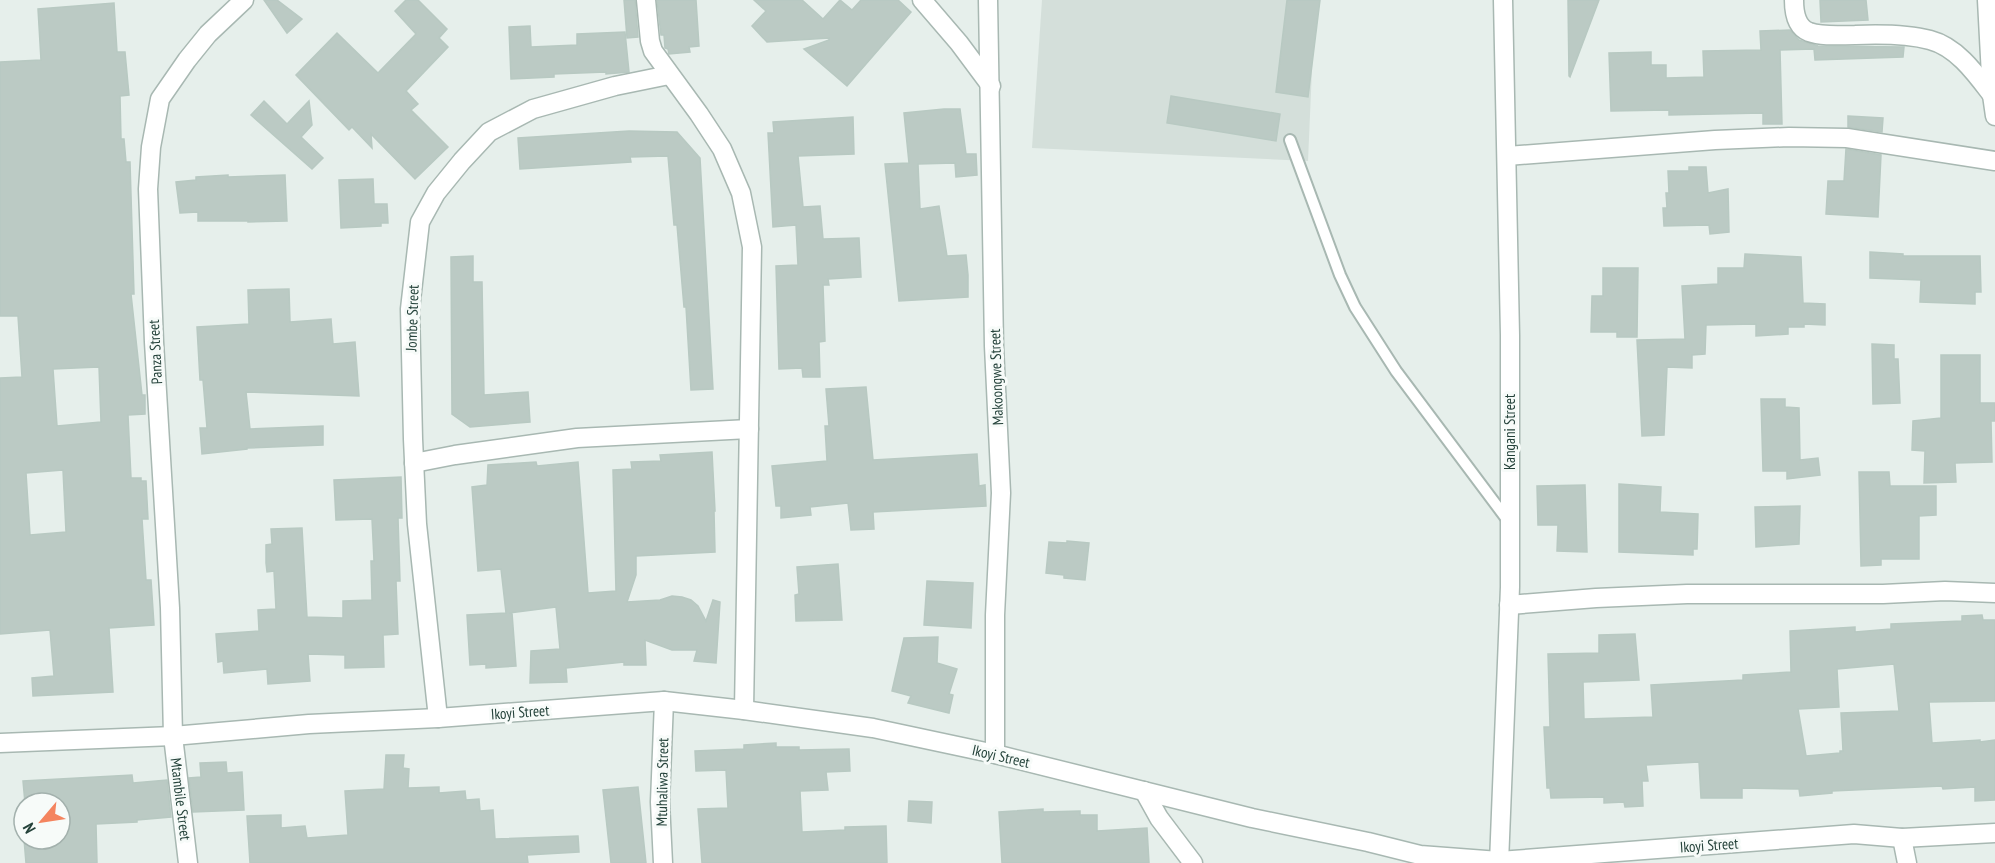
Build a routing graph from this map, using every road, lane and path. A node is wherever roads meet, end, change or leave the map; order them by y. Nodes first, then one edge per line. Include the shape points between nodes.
1 (244, 0) edge
2 (646, 0) edge
3 (922, 0) edge
4 (988, 0) edge
5 (1503, 0) edge
6 (1794, 0) edge
7 (1987, 0) edge
8 (669, 75) junction
9 (991, 86) junction
10 (1992, 95) junction
11 (1995, 117) edge
12 (1290, 141) dead end
13 (1506, 156) junction
14 (1995, 161) edge
15 (749, 429) junction
16 (414, 463) junction
17 (1509, 522) junction
18 (1995, 593) edge
19 (1509, 605) junction
20 (664, 701) junction
21 (744, 710) junction
22 (438, 718) junction
23 (173, 736) junction
24 (0, 743) edge
25 (995, 754) junction
26 (1144, 791) junction
27 (1995, 833) edge
28 (1902, 838) junction
29 (1499, 862) edge
30 (188, 863) edge
31 (663, 863) edge
32 (1193, 863) edge
33 (1907, 863) edge

1 - 23 street, Panza Street via 208,34 160,99 151,147 149,222
2 - 8 street via 653,51
3 - 9 street
4 - 9 street, Makoongwe Street
5 - 13 street, Kangani Street
6 - 10 street via 1797,21 1808,32 1905,37 1944,46 1973,71
7 - 10 street
8 - 15 street via 722,149 741,193 752,247
8 - 16 street, Jombe Street via 533,109 489,132 436,193 420,222 410,309
9 - 25 street, Makoongwe Street via 992,274 1000,493
10 - 11 street
12 - 17 lane via 1355,307 1396,371
13 - 14 street via 1789,137 1846,138
13 - 17 street, Kangani Street
15 - 16 street via 577,438
15 - 21 street
16 - 22 street, Jombe Street
17 - 19 street, Kangani Street
18 - 19 street via 1687,594
19 - 29 street, Kangani Street
20 - 21 street, Ikoyi Street
20 - 22 street, Ikoyi Street
20 - 31 street, Mtuhaliwa Street via 660,802
21 - 25 street, Ikoyi Street via 873,728
22 - 23 street, Ikoyi Street
23 - 24 street, Ikoyi Street
23 - 30 street, Mtambile Street
25 - 26 street, Ikoyi Street
26 - 29 street, Ikoyi Street via 1420,855
26 - 32 street
27 - 28 street, Ikoyi Street
28 - 29 street, Ikoyi Street via 1854,834
28 - 33 street

